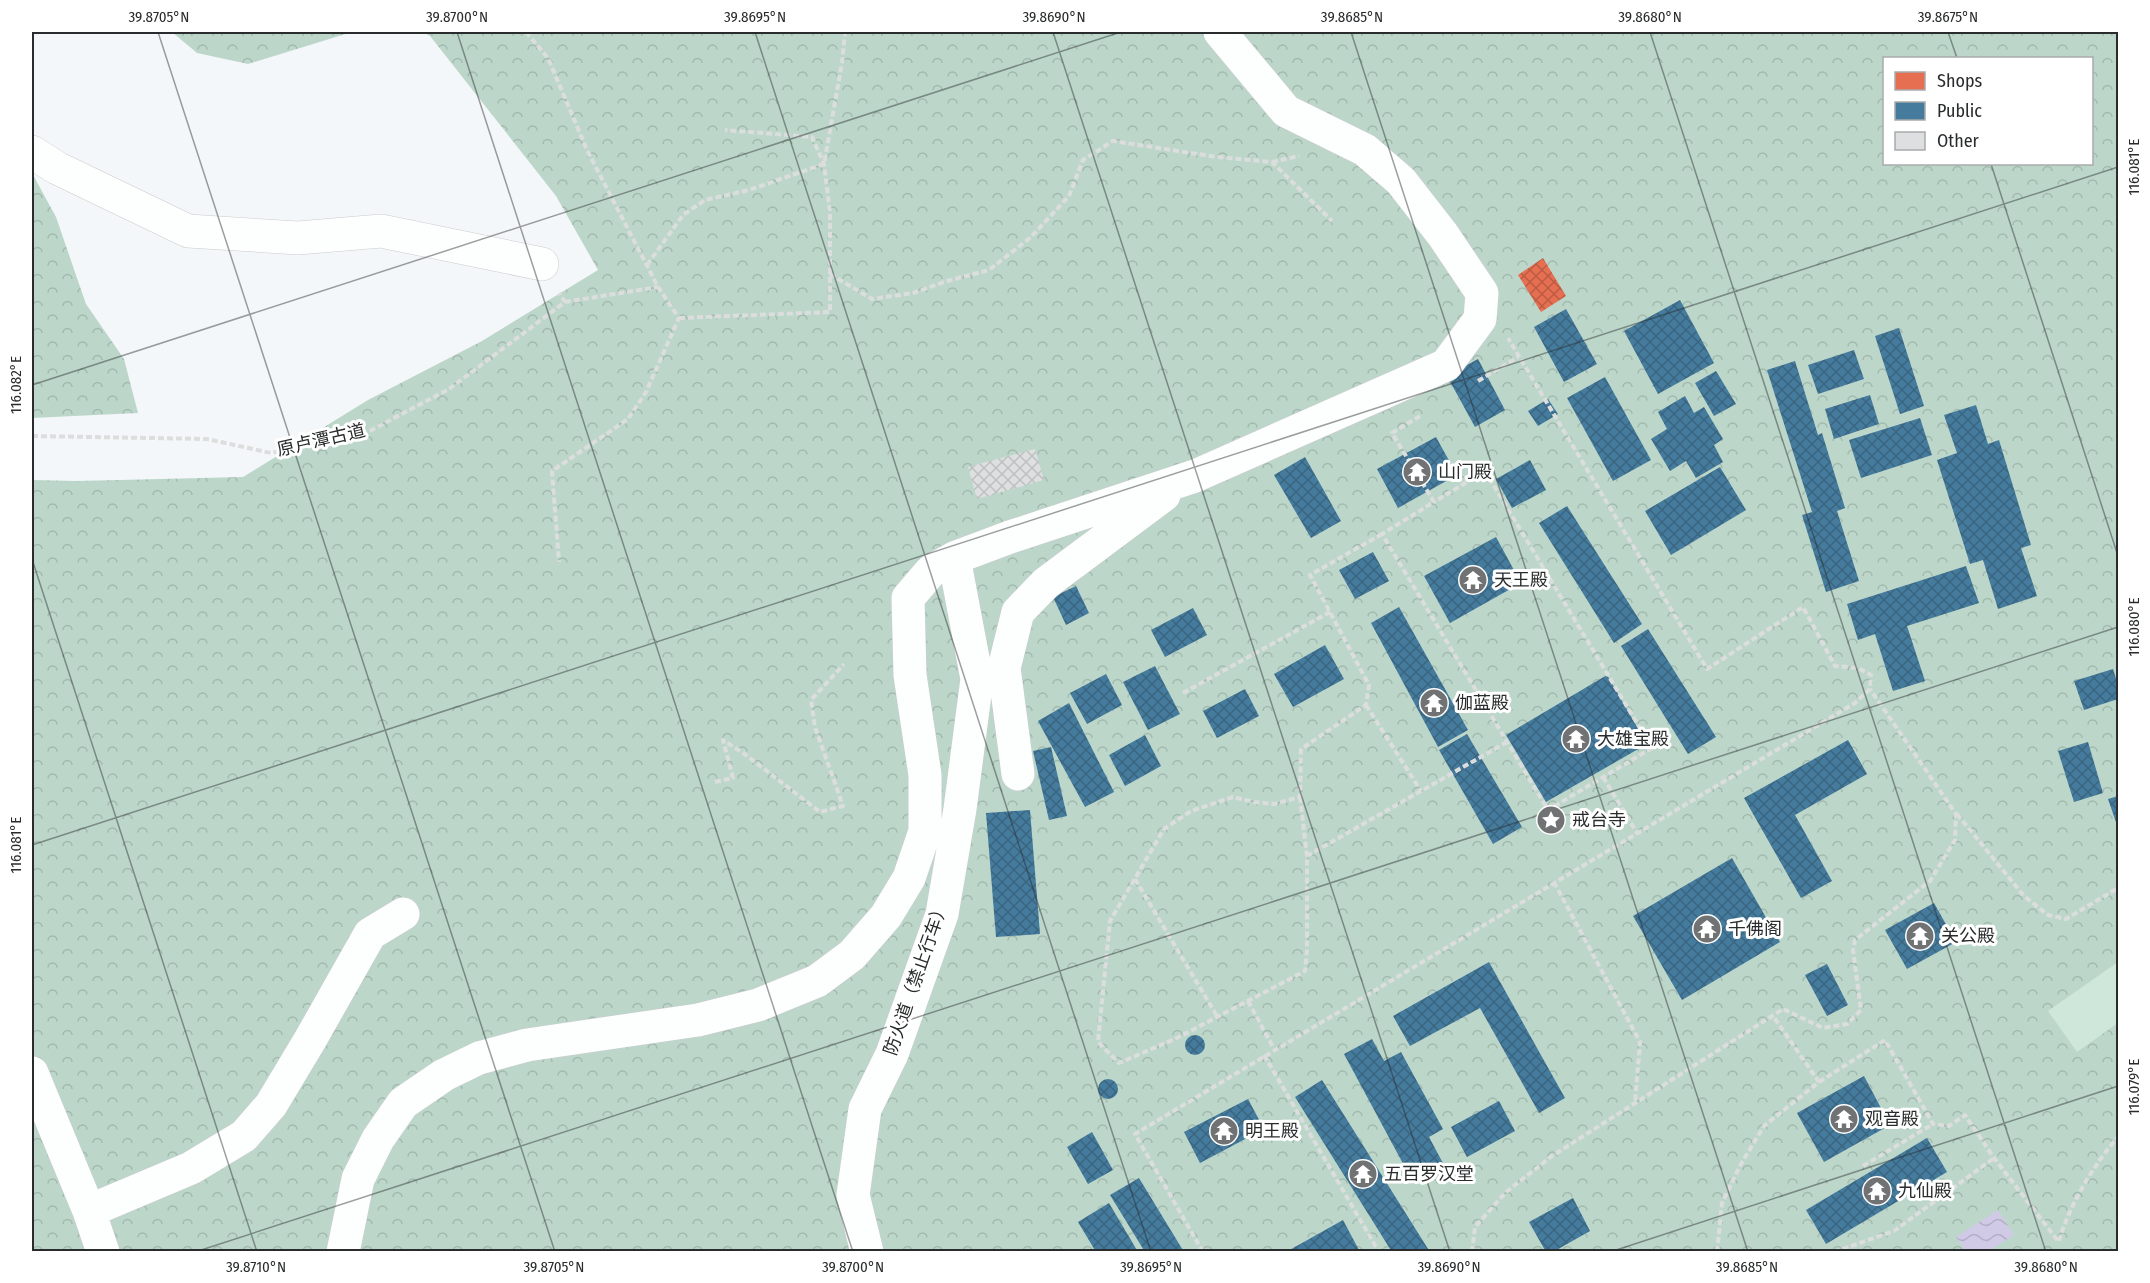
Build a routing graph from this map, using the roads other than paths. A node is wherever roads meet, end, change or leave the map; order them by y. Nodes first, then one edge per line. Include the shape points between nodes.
1 (1220, 32) edge
2 (32, 152) edge
3 (542, 264) road end
4 (1186, 479) junction
5 (954, 558) junction
6 (1018, 774) dead end
7 (403, 914) dead end
8 (32, 1072) edge
9 (89, 1211) junction
10 (103, 1251) edge
11 (343, 1251) edge
12 (867, 1251) edge

1 - 4 street via 1286,111 1365,150 1401,181 1482,293 1480,319 1446,365
2 - 3 street via 188,231 298,238 381,231
4 - 5 street
4 - 6 street via 1046,583 1018,612 1004,668
5 - 11 street via 931,571 908,598 910,675 925,775 924,831 909,878 886,916 859,948 816,981 758,1005 698,1020 527,1045 479,1058 444,1075 403,1103 378,1139 358,1179
5 - 12 street, 防火道（禁止行车） via 977,680 942,914 892,1054 865,1109 853,1195
7 - 9 street via 370,934 271,1105 244,1136 191,1168
8 - 9 street
9 - 10 street

